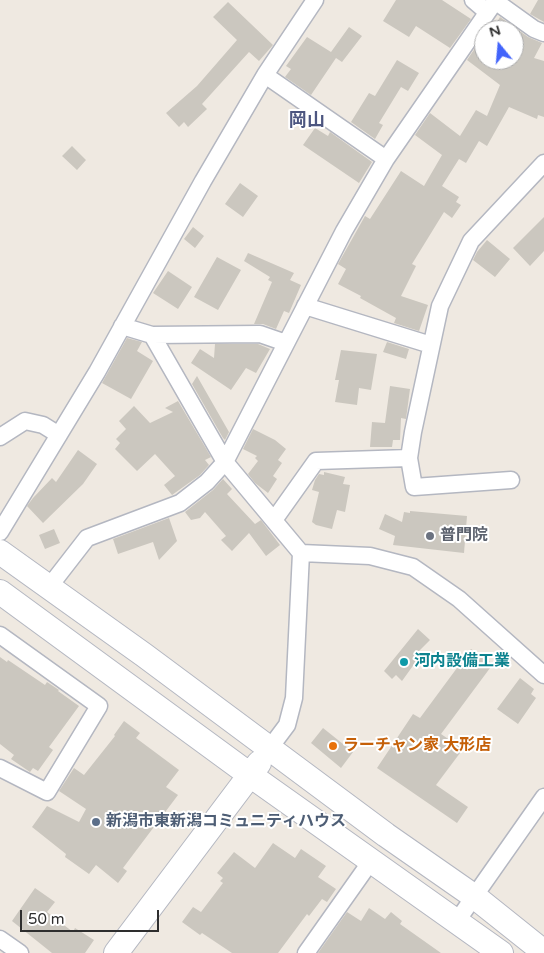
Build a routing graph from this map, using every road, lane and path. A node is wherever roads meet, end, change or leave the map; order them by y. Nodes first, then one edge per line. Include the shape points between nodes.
1 (315, 0) edge
2 (473, 0) edge
3 (493, 5) edge
4 (544, 33) edge
5 (265, 75) junction
6 (386, 159) junction
7 (544, 163) edge
8 (305, 306) junction
9 (122, 326) junction
10 (152, 335) junction
11 (286, 343) junction
12 (431, 345) junction
13 (59, 435) junction
14 (0, 437) edge
15 (409, 458) junction
16 (225, 462) junction
17 (511, 480) dead end
18 (274, 520) junction
19 (0, 532) edge
20 (0, 552) edge
21 (301, 553) junction
22 (50, 588) junction
23 (0, 592) edge
24 (0, 635) edge
25 (544, 675) edge
26 (269, 750) junction
27 (0, 768) edge
28 (250, 775) junction
29 (544, 796) edge
30 (372, 860) junction
31 (475, 898) junction
32 (457, 921) junction
33 (0, 939) edge
34 (544, 952) edge
35 (20, 953) edge
36 (116, 953) edge
37 (307, 953) edge
38 (501, 953) edge

1 - 5 street
2 - 3 street
3 - 4 street
3 - 6 street
5 - 6 street
5 - 9 street
6 - 8 street
7 - 12 street via 471,241 440,306
8 - 11 street
8 - 12 street
9 - 10 street
9 - 13 street
10 - 11 street via 260,334
10 - 16 street
11 - 16 street
12 - 15 street
13 - 14 street via 43,425 25,421
13 - 19 street
15 - 17 street via 414,487
15 - 18 street via 316,462
16 - 18 street
16 - 22 street via 207,482 180,503 88,538
18 - 21 street
20 - 22 street
21 - 25 street via 370,556 413,568 459,598
21 - 26 street via 294,698 287,726
22 - 26 street
23 - 28 street
24 - 27 street via 99,706 47,792
26 - 28 street
26 - 31 street
28 - 30 street
28 - 36 street
29 - 31 street
30 - 32 street
30 - 37 street
31 - 32 street
31 - 34 street
32 - 38 street
33 - 35 street

